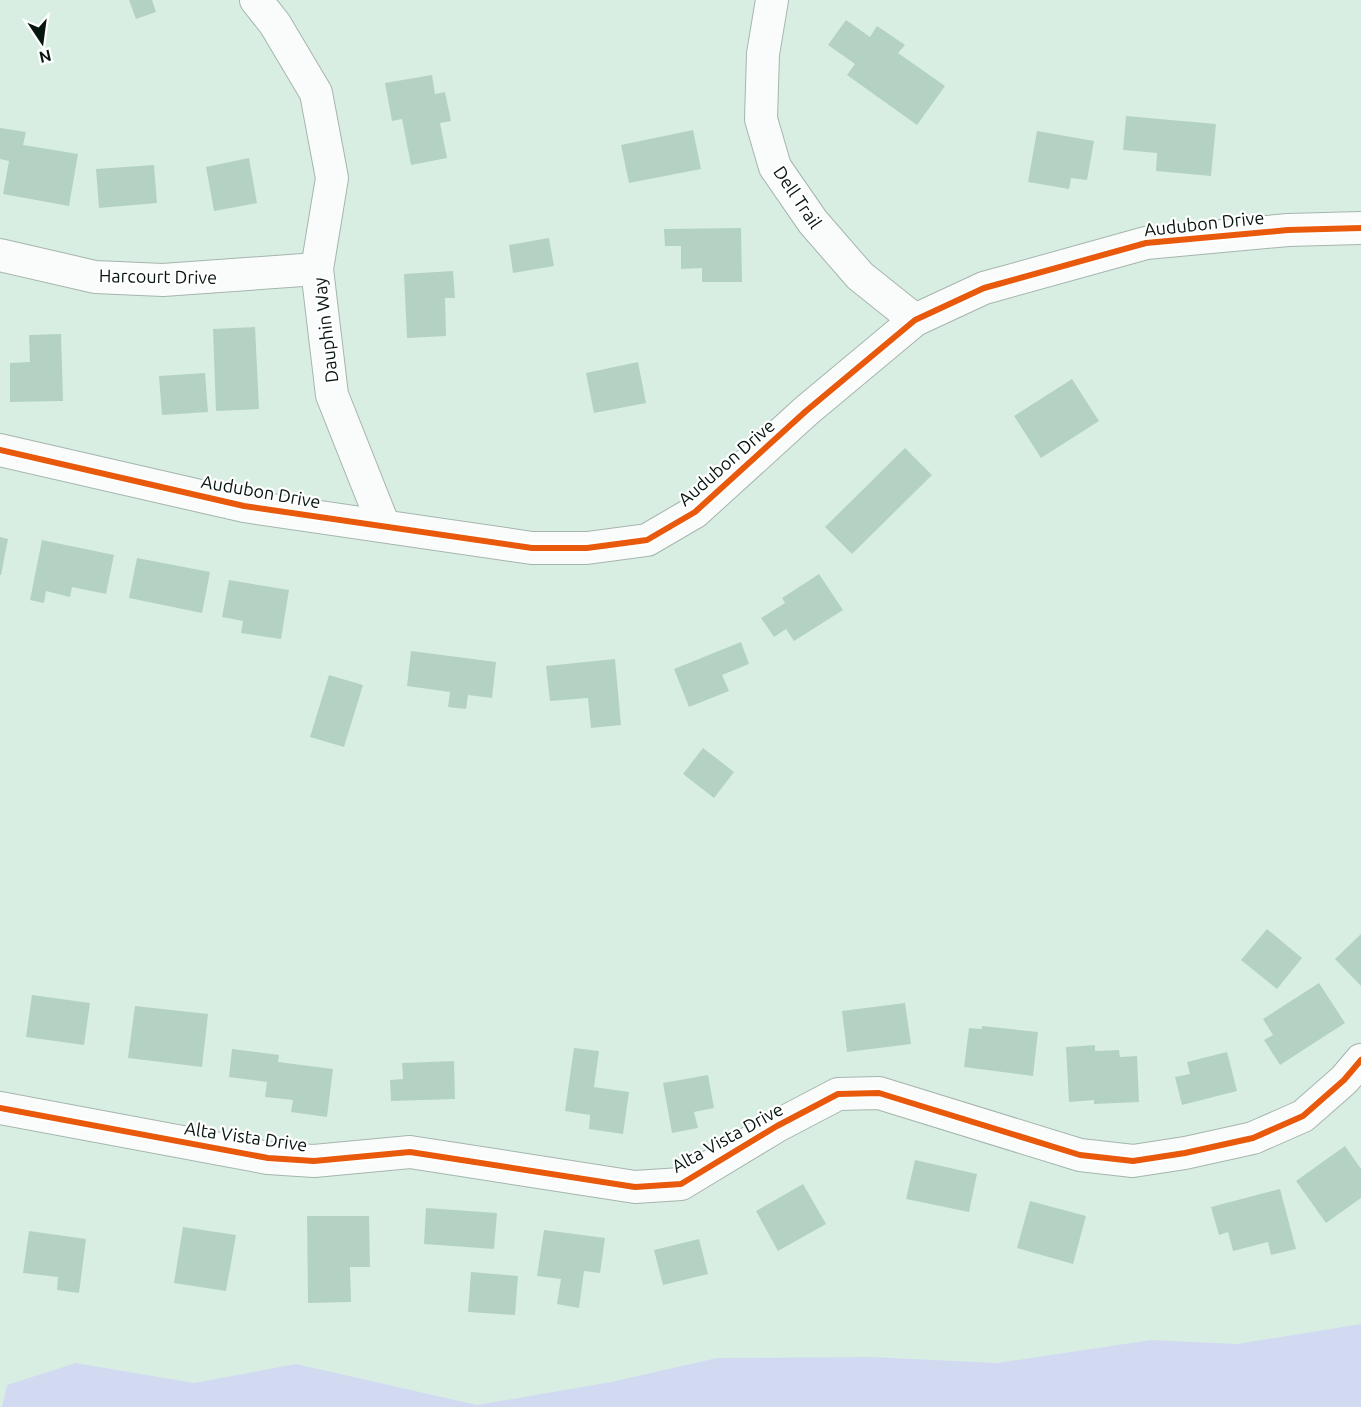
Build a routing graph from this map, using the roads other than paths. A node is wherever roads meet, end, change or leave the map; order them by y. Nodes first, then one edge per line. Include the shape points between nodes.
1 (256, 0) edge
2 (772, 0) edge
3 (1361, 228) edge
4 (0, 255) edge
5 (317, 269) junction
6 (915, 320) junction
7 (0, 450) edge
8 (384, 526) junction
9 (1361, 1060) edge
10 (0, 1108) edge

1 - 5 street, Dauphin Way via 316,93 332,178
2 - 6 street, Dell Trail via 763,54 761,118 775,167 813,222 860,276
3 - 6 street, Audubon Drive via 1288,230 1146,243 984,288
4 - 5 street, Harcourt Drive via 95,277 163,280
5 - 8 street, Dauphin Way via 332,395
6 - 8 street, Audubon Drive via 806,411 695,512 647,540 587,548 532,548
7 - 8 street, Audubon Drive via 244,506
9 - 10 street, Alta Vista Drive via 1303,1116 1253,1138 1185,1153 1133,1161 1080,1155 879,1093 838,1094 681,1185 635,1187 410,1152 314,1161 268,1158

